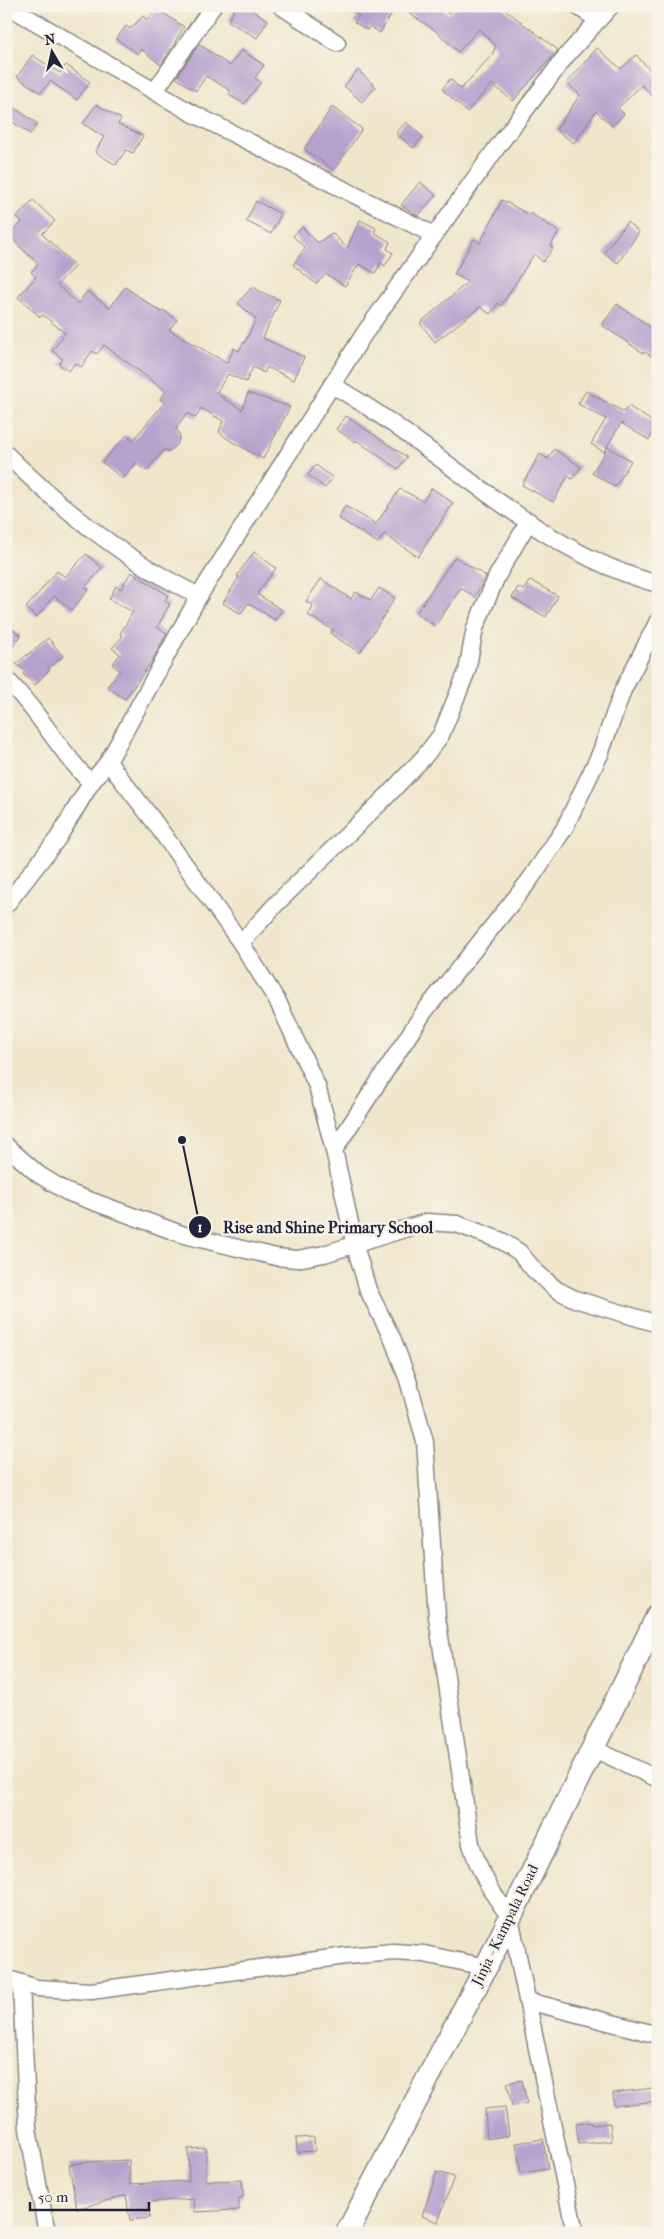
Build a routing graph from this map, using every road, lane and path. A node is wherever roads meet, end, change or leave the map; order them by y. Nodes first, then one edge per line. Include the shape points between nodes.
1 (8, 6) edge
2 (213, 6) edge
3 (281, 6) edge
4 (577, 6) edge
5 (611, 6) edge
6 (598, 20) junction
7 (337, 43) dead end
8 (155, 91) junction
9 (434, 235) junction
10 (332, 385) junction
11 (6, 454) edge
12 (529, 521) junction
13 (658, 584) edge
14 (199, 596) junction
15 (658, 621) edge
16 (6, 679) edge
17 (108, 762) junction
18 (91, 783) junction
19 (6, 905) edge
20 (241, 943) junction
21 (6, 1146) edge
22 (334, 1150) junction
23 (355, 1246) junction
24 (658, 1324) edge
25 (658, 1615) edge
26 (592, 1748) junction
27 (658, 1779) edge
28 (510, 1917) junction
29 (486, 1967) junction
30 (14, 1981) edge
31 (528, 2001) junction
32 (658, 2036) edge
33 (47, 2233) edge
34 (347, 2233) edge
35 (575, 2233) edge

1 - 8 street
2 - 8 street
3 - 7 street
4 - 6 street
5 - 6 street
6 - 9 street via 566,56
8 - 9 street
9 - 10 street
10 - 12 street via 368,405
10 - 14 street
11 - 14 street via 98,536 145,568
12 - 13 street via 568,548 603,566
12 - 20 street via 498,576 475,628 467,671 441,735 386,797 276,904
14 - 17 street
15 - 22 street via 623,690 600,754 564,829 529,882 424,1012
16 - 18 street via 28,701 76,769
17 - 18 street
17 - 20 street
18 - 19 street via 58,838
20 - 22 street via 278,1002 317,1086
21 - 23 street via 38,1174 67,1192 184,1235 251,1252 297,1259
22 - 23 street
23 - 24 street via 426,1222 457,1224 502,1241 557,1290 575,1299
23 - 28 street via 368,1290 399,1356 426,1442 437,1617 471,1844 488,1888
25 - 26 highway, Jinja - Kampala Road
26 - 27 street
26 - 28 highway, Jinja - Kampala Road
28 - 29 highway, Jinja - Kampala Road
28 - 31 street
29 - 30 street via 424,1954 394,1952 91,1991 60,1991
29 - 34 highway, Jinja - Kampala Road
30 - 33 street via 28,2129
31 - 32 street
31 - 35 street

